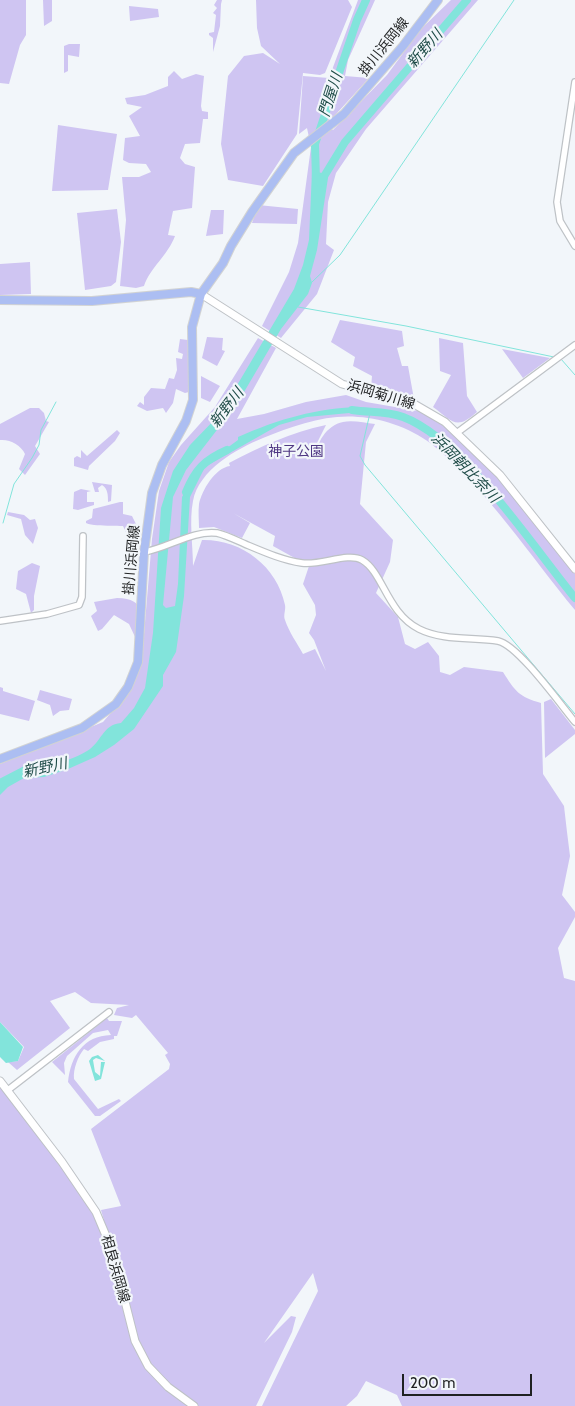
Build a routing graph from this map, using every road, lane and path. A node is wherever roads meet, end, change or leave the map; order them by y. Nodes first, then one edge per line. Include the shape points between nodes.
1 (438, 0) edge
2 (575, 82) edge
3 (575, 246) edge
4 (201, 294) junction
5 (0, 300) edge
6 (575, 345) edge
7 (458, 432) junction
8 (83, 536) dead end
9 (147, 552) junction
10 (575, 569) edge
11 (0, 621) edge
12 (575, 722) edge
13 (0, 759) edge
14 (109, 1012) dead end
15 (0, 1081) edge
16 (8, 1090) junction
17 (194, 1406) edge

1 - 4 main road, 掛川浜岡線 via 344,114 294,153
2 - 3 street via 557,202 560,221
4 - 5 main road via 191,292 92,301
4 - 7 main road, 浜岡菊川線 via 342,384 419,406
4 - 9 main road, 掛川浜岡線 via 192,327 193,400 152,493
6 - 7 street
7 - 10 main road, 浜岡菊川線 via 500,475
8 - 11 street via 79,605
9 - 12 street via 194,536 218,533 273,556 303,563 362,560 390,602 407,620 435,635 506,644 519,654
9 - 13 main road, 掛川浜岡線 via 138,662 116,704 82,728
14 - 16 street
15 - 16 main road, 相良浜岡線
16 - 17 main road, 相良浜岡線 via 96,1212 112,1250 135,1341 148,1366 168,1387

